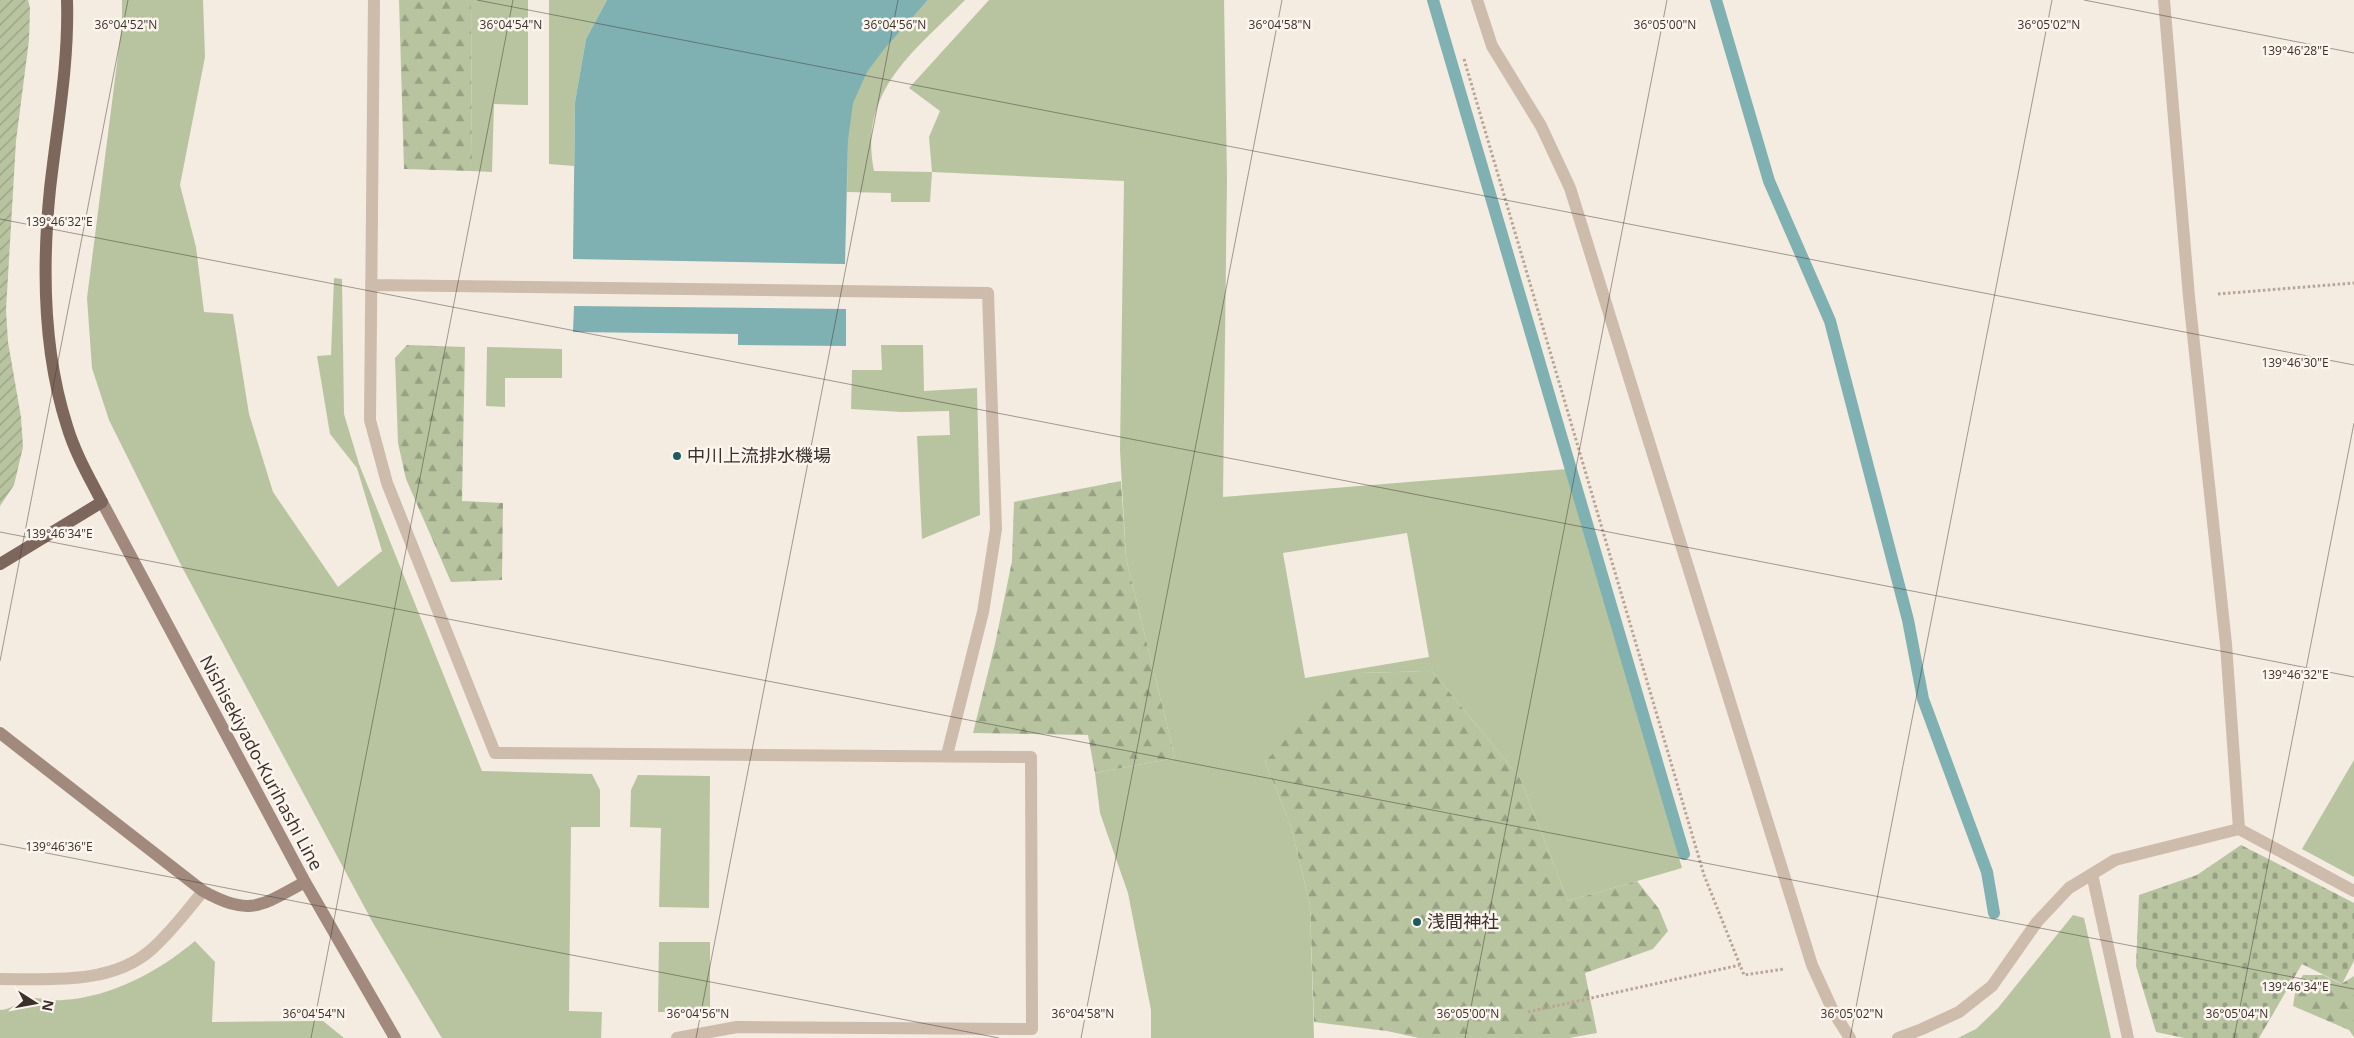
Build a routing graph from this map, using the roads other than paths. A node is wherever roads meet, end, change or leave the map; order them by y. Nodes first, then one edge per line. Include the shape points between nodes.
1 (67, 0) edge
2 (374, 0) edge
3 (1477, 0) edge
4 (2164, 0) edge
5 (371, 285) junction
6 (102, 502) junction
7 (0, 564) edge
8 (0, 734) edge
9 (947, 755) junction
10 (2239, 828) junction
11 (2092, 874) junction
12 (304, 882) junction
13 (203, 891) junction
14 (2354, 891) edge
15 (0, 978) edge
16 (395, 1038) edge
17 (676, 1038) edge
18 (1850, 1038) edge
19 (1898, 1038) edge
20 (2128, 1038) edge

1 - 6 main road via 66,62 50,191 46,314 56,387 67,427
2 - 5 street
3 - 18 street via 1492,46 1541,126 1570,188 1812,965 1834,1013
4 - 10 street via 2189,297 2226,644
5 - 9 street via 370,420 387,483 495,753
5 - 9 street via 988,293 996,529 983,612
6 - 7 main road
6 - 12 main road, Nishisekiyado-Kurihashi Line
8 - 13 main road
9 - 17 street via 1031,757 1032,1029 737,1027
10 - 11 street via 2115,860
10 - 14 street
11 - 19 street via 2069,888 2037,922 1992,986 1959,1012
11 - 20 street
12 - 13 main road via 265,904 248,907 224,903
12 - 16 main road, Nishisekiyado-Kurihashi Line
13 - 15 street via 151,951 130,963 76,980

